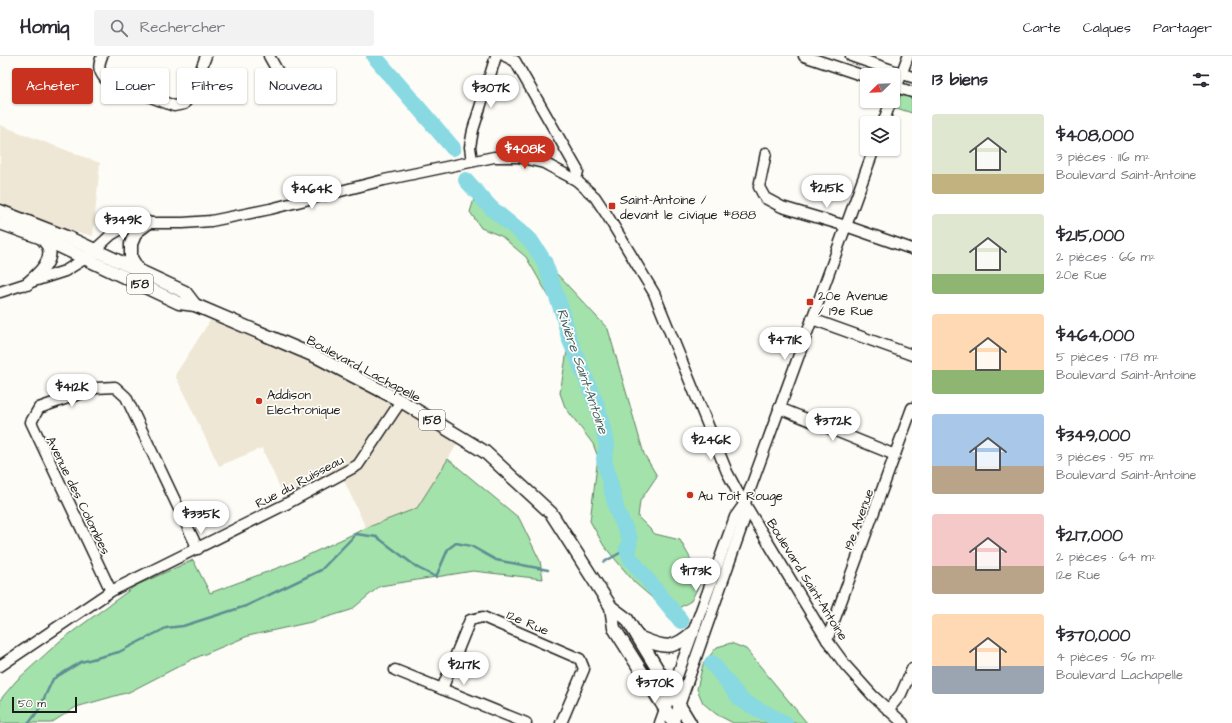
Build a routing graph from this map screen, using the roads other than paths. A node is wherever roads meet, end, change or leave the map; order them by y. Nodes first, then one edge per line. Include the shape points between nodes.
1 (102, 56) edge
2 (206, 56) edge
3 (269, 56) edge
4 (496, 56) edge
5 (505, 56) edge
6 (804, 56) edge
7 (851, 56) edge
8 (908, 56) edge
9 (276, 68) edge
10 (902, 73) junction
11 (860, 75) edge
12 (900, 77) edge
13 (912, 77) edge
14 (900, 91) edge
15 (912, 92) edge
16 (766, 152) dead end
17 (871, 156) edge
18 (472, 161) junction
19 (576, 180) junction
20 (0, 211) edge
21 (0, 223) edge
22 (148, 223) junction
23 (846, 226) junction
24 (42, 238) junction
25 (912, 249) edge
26 (95, 250) junction
27 (86, 258) junction
28 (139, 271) junction
29 (27, 284) junction
30 (0, 292) edge
31 (195, 305) junction
32 (812, 319) junction
33 (912, 355) edge
34 (400, 401) junction
35 (780, 408) junction
36 (912, 408) edge
37 (895, 455) junction
38 (745, 503) junction
39 (198, 549) junction
40 (111, 591) junction
41 (611, 607) junction
42 (693, 632) junction
43 (638, 637) junction
44 (828, 640) junction
45 (0, 666) edge
46 (912, 668) edge
47 (395, 670) dead end
48 (442, 689) junction
49 (671, 693) junction
50 (679, 705) junction
51 (665, 709) junction
52 (888, 710) junction
53 (526, 723) edge
54 (561, 723) edge
55 (660, 723) edge
56 (673, 723) edge
57 (690, 723) edge
58 (903, 723) edge

1 - 2 street via 99,65 104,79 174,106 184,104 191,95
3 - 9 street
4 - 18 street via 473,130 470,147
5 - 19 street via 516,61 578,171
6 - 11 street
7 - 10 street
8 - 10 street
10 - 12 street
10 - 13 street
14 - 15 street
16 - 23 street via 759,187 765,198 782,207
17 - 23 street
18 - 19 street, Boulevard Saint-Antoine via 494,157 518,158 544,163
18 - 22 street, Boulevard Saint-Antoine via 212,221
19 - 38 street, Boulevard Saint-Antoine via 595,197 654,293 727,472
20 - 26 main road, Boulevard Lachapelle / 158
21 - 24 main road, 158
22 - 26 street, Boulevard Saint-Antoine via 123,228
22 - 28 main road via 136,232 131,244 131,258
23 - 25 street
23 - 32 street
24 - 27 main road, Boulevard Lachapelle / 158
24 - 29 main road via 49,247 49,257 44,268
26 - 27 street, Boulevard Saint-Antoine
26 - 28 main road, Boulevard Lachapelle / 158
27 - 29 street, Boulevard Saint-Antoine via 65,271
27 - 31 main road, Boulevard Lachapelle / 158 via 179,303
28 - 31 main road, Boulevard Lachapelle / 158 via 185,292
29 - 30 street, Boulevard Saint-Antoine
31 - 34 main road, Boulevard Lachapelle / 158 via 317,357
32 - 33 street
32 - 35 street
34 - 39 street, Rue du Ruisseau via 358,465
34 - 41 main road, Boulevard Lachapelle / 158 via 485,452 551,513
35 - 37 street
35 - 38 street
36 - 37 street, 19e Avenue
37 - 44 street, 19e Avenue
38 - 42 street via 736,516
38 - 44 street, Boulevard Saint-Antoine
38 - 50 street via 744,520
39 - 40 street, Rue du Ruisseau
39 - 40 street, Avenue des Colombes via 126,398 115,387 96,388 39,408 31,422
40 - 45 street, Rue du Ruisseau
41 - 43 main road, Boulevard Lachapelle / 158 via 627,619
41 - 51 main road, Boulevard Lachapelle / 158 via 614,628
42 - 43 main road via 684,641 670,647
42 - 49 street
43 - 49 main road, Boulevard Lachapelle / 158
44 - 52 street, Boulevard Saint-Antoine via 846,666
46 - 52 street via 901,694
47 - 48 street
48 - 53 street
48 - 54 street, 12e Rue via 470,620 483,617 580,659 584,669
49 - 50 main road, Boulevard Lachapelle / 158
49 - 51 street
50 - 56 street
50 - 57 main road, Boulevard Lachapelle / 158
51 - 55 street
51 - 56 main road, Boulevard Lachapelle / 158
52 - 58 street, Boulevard Saint-Antoine

